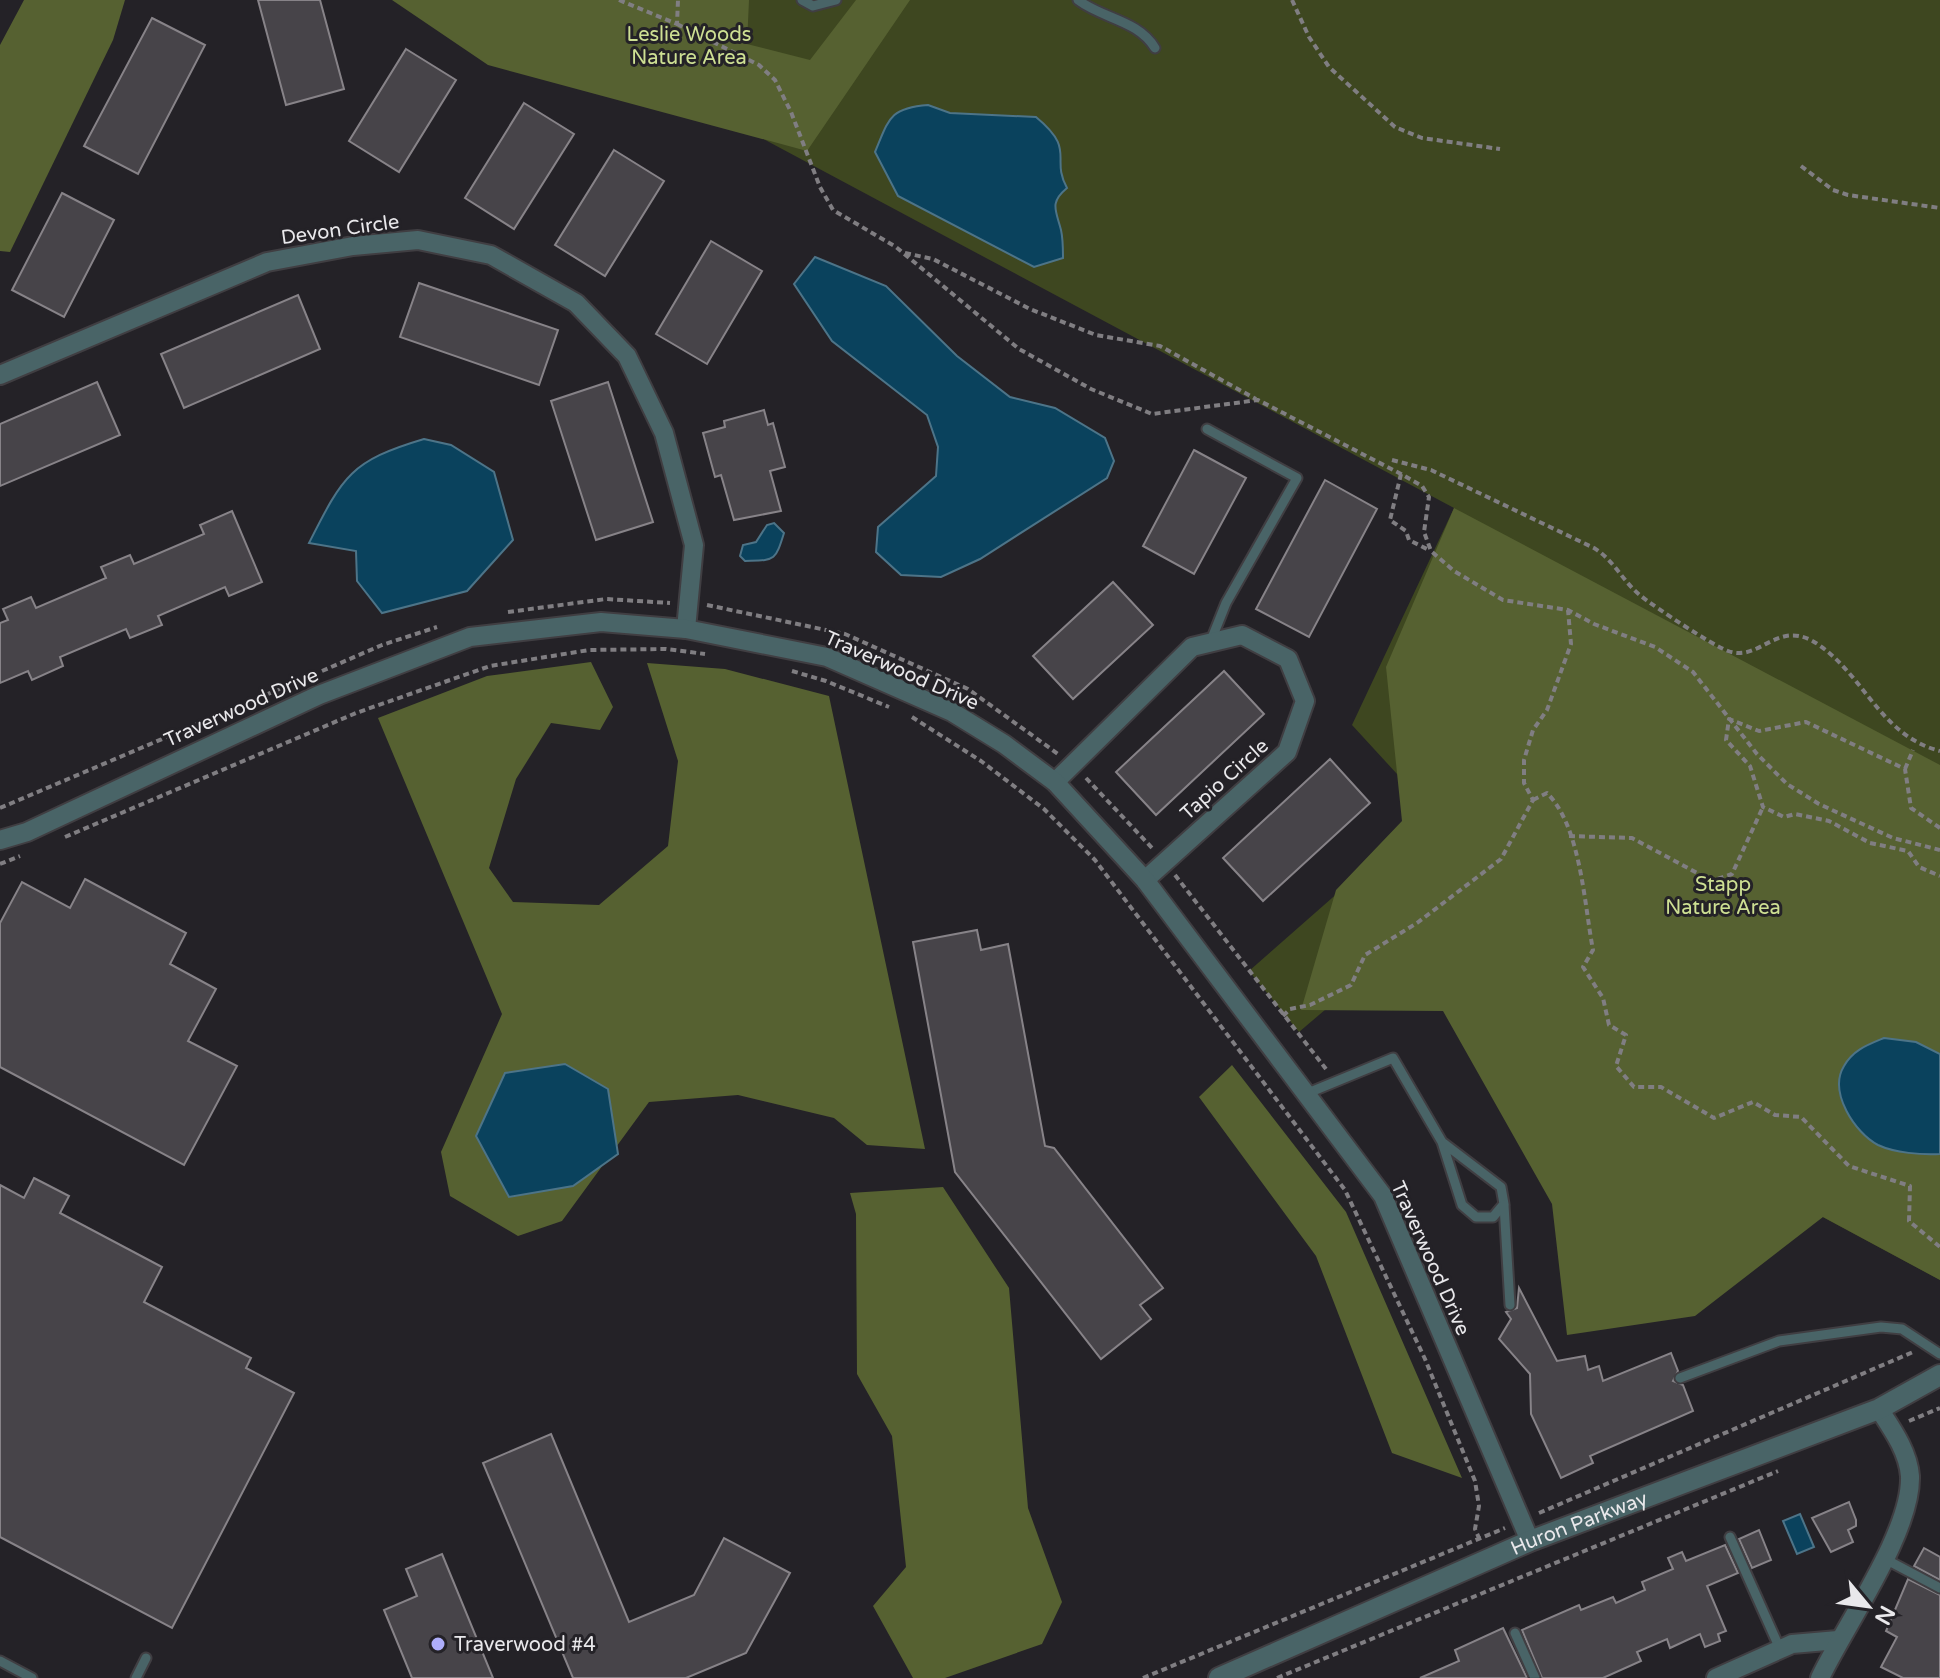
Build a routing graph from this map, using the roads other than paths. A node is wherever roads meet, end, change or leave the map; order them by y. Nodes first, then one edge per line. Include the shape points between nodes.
1 (802, 0) edge
2 (836, 0) edge
3 (1078, 0) edge
4 (1155, 48) dead end
5 (0, 375) edge
6 (1207, 429) dead end
7 (686, 629) junction
8 (1210, 643) junction
9 (1055, 782) junction
10 (0, 840) edge
11 (1145, 880) junction
12 (1308, 1093) junction
13 (1442, 1142) junction
14 (1504, 1204) junction
15 (1510, 1305) dead end
16 (1940, 1354) edge
17 (1940, 1375) edge
18 (1680, 1378) dead end
19 (1879, 1409) junction
20 (1730, 1537) dead end
21 (1530, 1541) junction
22 (1885, 1559) junction
23 (1940, 1588) edge
24 (1515, 1633) dead end
25 (1838, 1640) junction
26 (1780, 1649) junction
27 (146, 1658) dead end
28 (0, 1661) edge
29 (32, 1678) edge
30 (136, 1678) edge
31 (1219, 1678) edge
32 (1535, 1678) edge
33 (1716, 1678) edge
34 (1820, 1678) edge

1 - 2 lane via 813,6
3 - 4 lane via 1137,27
5 - 7 street, Devon Circle via 267,262 418,240 491,255 576,303 627,356 664,433 694,545
6 - 8 lane via 1297,478 1226,603
7 - 9 street, Traverwood Drive via 827,657 952,712
7 - 10 street, Traverwood Drive via 601,622 470,637 319,695
8 - 9 street, Tapio Circle via 1192,647
8 - 11 street, Tapio Circle via 1242,635 1288,659 1305,701 1287,752
9 - 11 street, Traverwood Drive
11 - 12 street, Traverwood Drive
12 - 13 lane via 1393,1058
12 - 21 street, Traverwood Drive via 1383,1196
13 - 14 lane via 1501,1187
13 - 14 lane via 1468,1212 1493,1217
14 - 15 lane
16 - 18 lane via 1902,1329 1881,1327 1779,1341
17 - 19 street, Huron Parkway
19 - 21 street, Huron Parkway
19 - 22 street via 1900,1441 1910,1476
20 - 26 lane
21 - 31 street, Huron Parkway
22 - 23 lane
22 - 25 street
24 - 32 lane
25 - 26 street
25 - 34 street
26 - 33 street
27 - 30 lane
28 - 29 lane

